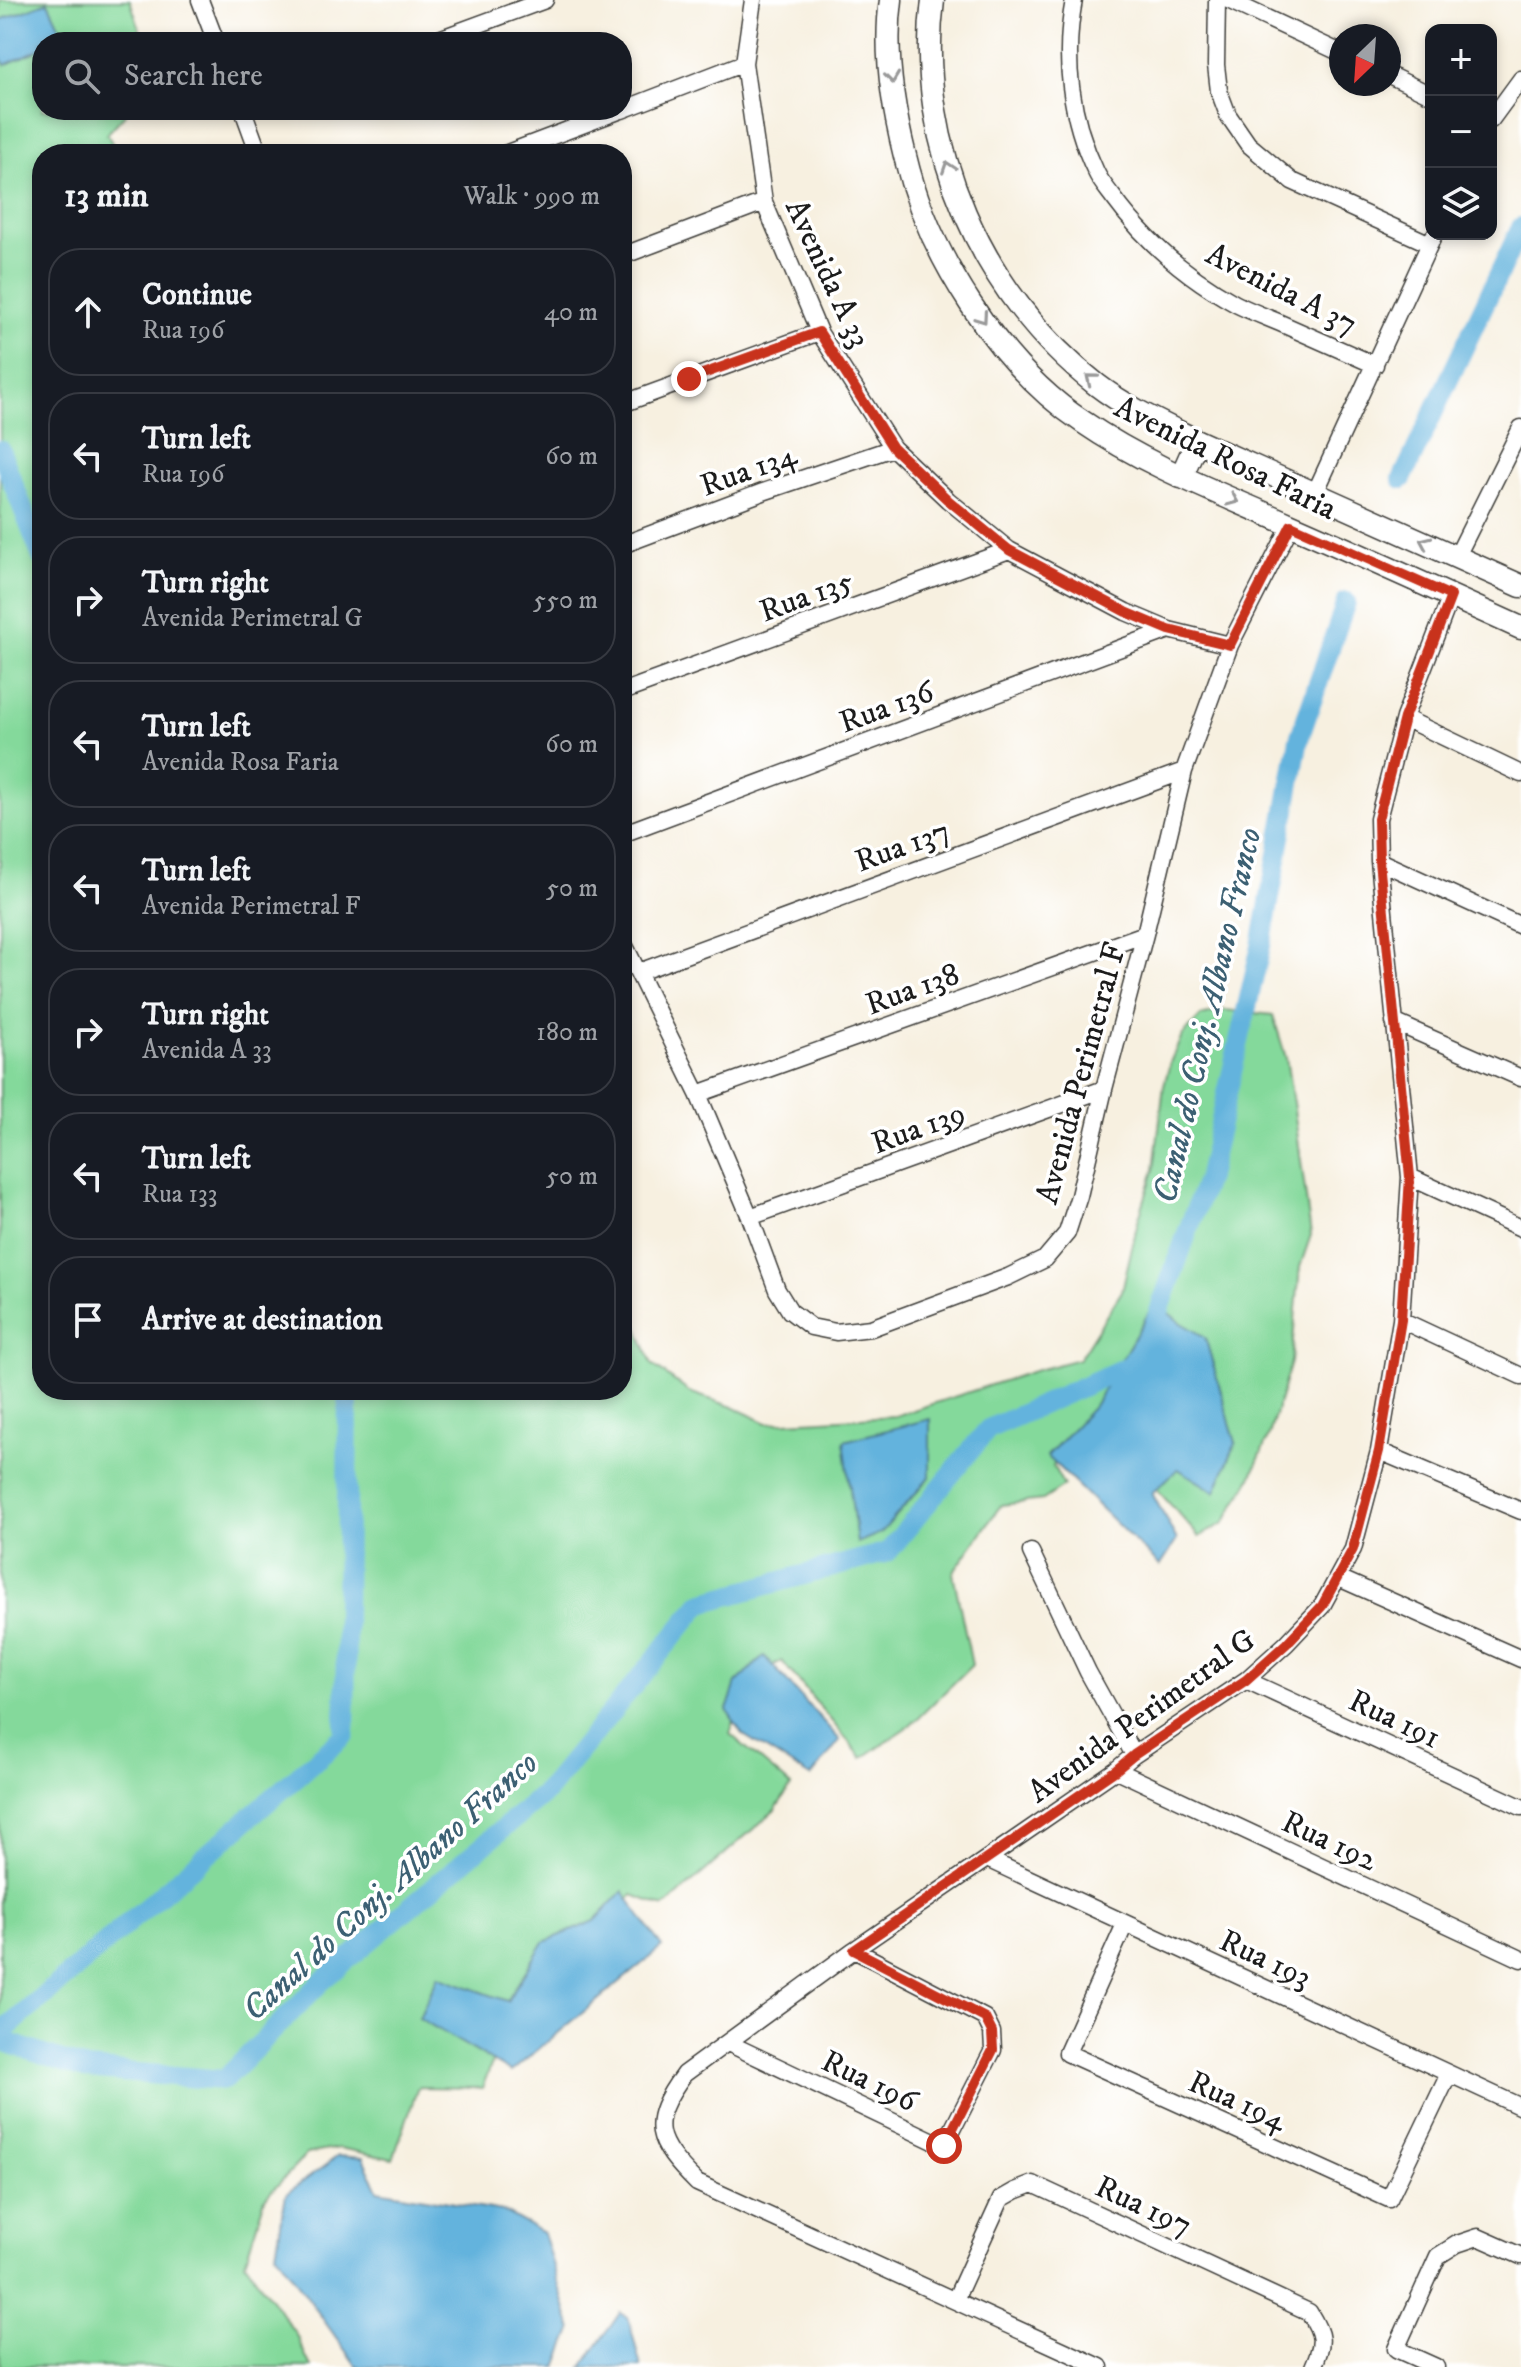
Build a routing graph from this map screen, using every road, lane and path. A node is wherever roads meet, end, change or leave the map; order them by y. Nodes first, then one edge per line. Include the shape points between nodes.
1 (200, 0) edge
2 (545, 0) edge
3 (753, 0) edge
4 (891, 0) edge
5 (933, 0) edge
6 (1074, 0) edge
7 (1217, 0) edge
8 (1228, 0) edge
9 (212, 32) edge
10 (458, 32) edge
11 (1329, 47) edge
12 (744, 63) junction
13 (1521, 79) edge
14 (1401, 81) edge
15 (1425, 92) edge
16 (632, 106) edge
17 (1497, 112) edge
18 (250, 120) edge
19 (595, 120) edge
20 (256, 144) edge
21 (532, 144) edge
22 (764, 202) junction
23 (1425, 236) edge
24 (1432, 240) edge
25 (632, 252) edge
26 (819, 332) junction
27 (1375, 365) junction
28 (632, 400) edge
29 (1520, 432) edge
30 (1197, 441) junction
31 (893, 448) junction
32 (1181, 477) junction
33 (1315, 493) junction
34 (1291, 525) junction
35 (632, 541) edge
36 (1009, 550) junction
37 (1457, 556) junction
38 (1521, 586) edge
39 (1451, 596) junction
40 (1521, 628) edge
41 (1169, 630) junction
42 (1230, 645) junction
43 (632, 688) edge
44 (1404, 718) junction
45 (1184, 771) junction
46 (1521, 774) edge
47 (632, 830) edge
48 (1379, 861) junction
49 (1521, 926) edge
50 (1145, 934) junction
51 (632, 959) edge
52 (639, 972) junction
53 (1394, 1022) junction
54 (1521, 1078) edge
55 (1104, 1089) junction
56 (698, 1094) junction
57 (1410, 1177) junction
58 (750, 1217) junction
59 (1521, 1228) edge
60 (1401, 1320) junction
61 (1521, 1376) edge
62 (1379, 1451) junction
63 (1521, 1511) edge
64 (1031, 1552) dead end
65 (1339, 1578) junction
66 (1521, 1659) edge
67 (1246, 1680) junction
68 (1134, 1755) junction
69 (1116, 1770) junction
70 (1521, 1807) edge
71 (987, 1859) junction
72 (1125, 1924) junction
73 (854, 1950) junction
74 (1521, 1959) edge
75 (728, 2043) junction
76 (1449, 2074) junction
77 (1521, 2107) edge
78 (1521, 2256) edge
79 (955, 2300) junction
80 (1100, 2367) edge
81 (1313, 2367) edge
82 (1436, 2367) edge

1 - 9 street
2 - 10 street
3 - 12 street, Avenida A 33
4 -> 32 street, Avenida Rosa Faria via 890,63 897,123 911,184 952,275 1001,344 1044,392 1082,422
30 -> 5 street, Avenida Rosa Faria via 1099,386 1064,357 992,266 942,150 931,72
6 - 27 street, Avenida A 37 via 1068,66 1075,108 1097,175 1120,207 1181,268 1236,304
7 - 23 street via 1219,91 1248,144 1292,181
8 - 11 street
12 - 16 street
12 - 22 street, Avenida A 33
13 - 17 street
14 - 15 street
18 - 20 street
19 - 21 street
22 - 25 street
22 - 26 street, Avenida A 33
24 - 27 street
26 - 28 street
26 - 31 street, Avenida A 33
27 - 33 street
29 - 37 street
30 - 32 street
30 - 33 street, Avenida Rosa Faria
31 - 35 street, Rua 134
31 - 36 street, Avenida A 33
32 -> 34 street, Avenida Rosa Faria
37 -> 33 street, Avenida Rosa Faria
34 - 39 street, Avenida Rosa Faria
34 - 42 street, Avenida Perimetral F
36 - 41 street, Avenida A 33
36 - 43 street, Rua 135
37 - 38 street, Avenida Rosa Faria
39 - 40 street, Avenida Rosa Faria
39 - 44 street, Avenida Perimetral G
41 - 42 street, Avenida A 33
41 - 47 street, Rua 136
42 - 45 street, Avenida Perimetral F
44 - 46 street
44 - 48 street, Avenida Perimetral G via 1378,819
45 - 50 street, Avenida Perimetral F
45 - 52 street, Rua 137
48 - 49 street
48 - 53 street, Avenida Perimetral G
50 - 55 street, Avenida Perimetral F
50 - 56 street, Rua 138
51 - 52 street, Avenida Perimetral F
52 - 56 street, Avenida Perimetral F
53 - 54 street
53 - 57 street, Avenida Perimetral G
55 - 58 street, Rua 139
55 - 58 street, Avenida Perimetral F via 1067,1233 1045,1259 871,1328 836,1332 811,1327 790,1311
56 - 58 street, Avenida Perimetral F
57 - 59 street
57 - 60 street, Avenida Perimetral G
60 - 61 street
60 - 62 street, Avenida Perimetral G
62 - 63 street
62 - 65 street, Avenida Perimetral G via 1353,1549
64 - 68 street
65 - 66 street
65 - 67 street, Avenida Perimetral G via 1322,1606
67 - 68 street, Avenida Perimetral G
67 - 70 street, Rua 191
68 - 69 street, Avenida Perimetral G
69 - 71 street, Avenida Perimetral G
69 - 74 street, Rua 192
71 - 72 street, Rua 193
71 - 73 street, Avenida Perimetral G
72 - 76 street, Rua 193
72 - 76 street, Rua 194 via 1067,2053 1389,2199
73 - 75 street, Avenida Perimetral G
73 - 75 street, Rua 196 via 985,2018 992,2032 993,2050 944,2146
75 - 79 street, Avenida Perimetral G via 684,2074 669,2093 660,2133 673,2159 697,2183
76 - 77 street, Rua 193
78 - 82 street via 1478,2237 1438,2256 1396,2349
79 - 80 street, Avenida Perimetral G
79 - 81 street, Rua 197 via 1001,2199 1033,2184 1309,2312 1320,2328 1322,2345

